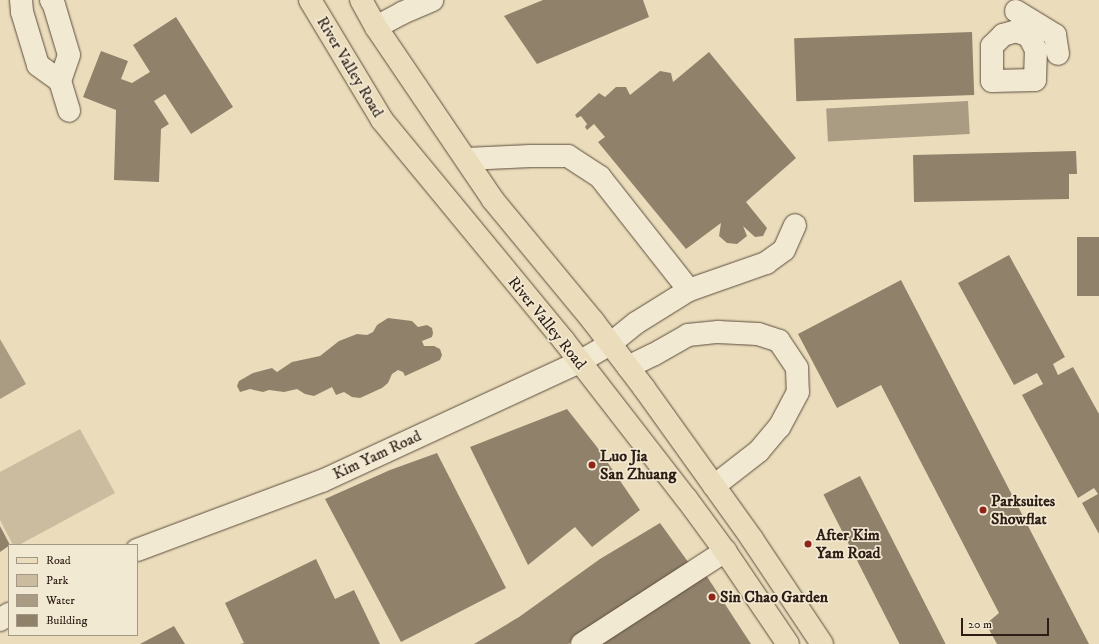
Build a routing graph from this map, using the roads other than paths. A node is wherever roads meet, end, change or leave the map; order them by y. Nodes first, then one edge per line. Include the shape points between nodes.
1 (21, 0) edge
2 (51, 0) edge
3 (310, 0) edge
4 (361, 0) edge
5 (432, 0) edge
6 (1016, 14) edge
7 (376, 27) junction
8 (1058, 54) dead end
9 (60, 81) junction
10 (69, 111) dead end
11 (466, 159) junction
12 (795, 225) dead end
13 (689, 290) junction
14 (610, 344) junction
15 (579, 362) junction
16 (628, 366) junction
17 (714, 486) junction
18 (138, 550) edge
19 (725, 551) junction
20 (582, 644) edge
21 (788, 644) edge
22 (822, 644) edge

1 - 9 street via 22,12 38,65
2 - 9 street via 69,55
3 - 15 main road, River Valley Road via 382,120
4 - 7 main road
5 - 7 street
6 - 8 street via 1055,35
7 - 11 main road
9 - 10 street
11 - 13 street via 568,156 600,176
11 - 14 main road via 493,200
12 - 13 street, Kim Yam Road via 784,250 766,263
13 - 14 street, Kim Yam Road via 636,323
14 - 15 street, Kim Yam Road
14 - 16 main road
15 - 18 street, Kim Yam Road via 322,481
15 - 19 main road, River Valley Road
16 - 17 main road
16 - 17 street via 688,335 718,332 758,334 779,341 797,368 798,392 779,427 759,451
17 - 22 main road
19 - 20 street
19 - 21 main road, River Valley Road

